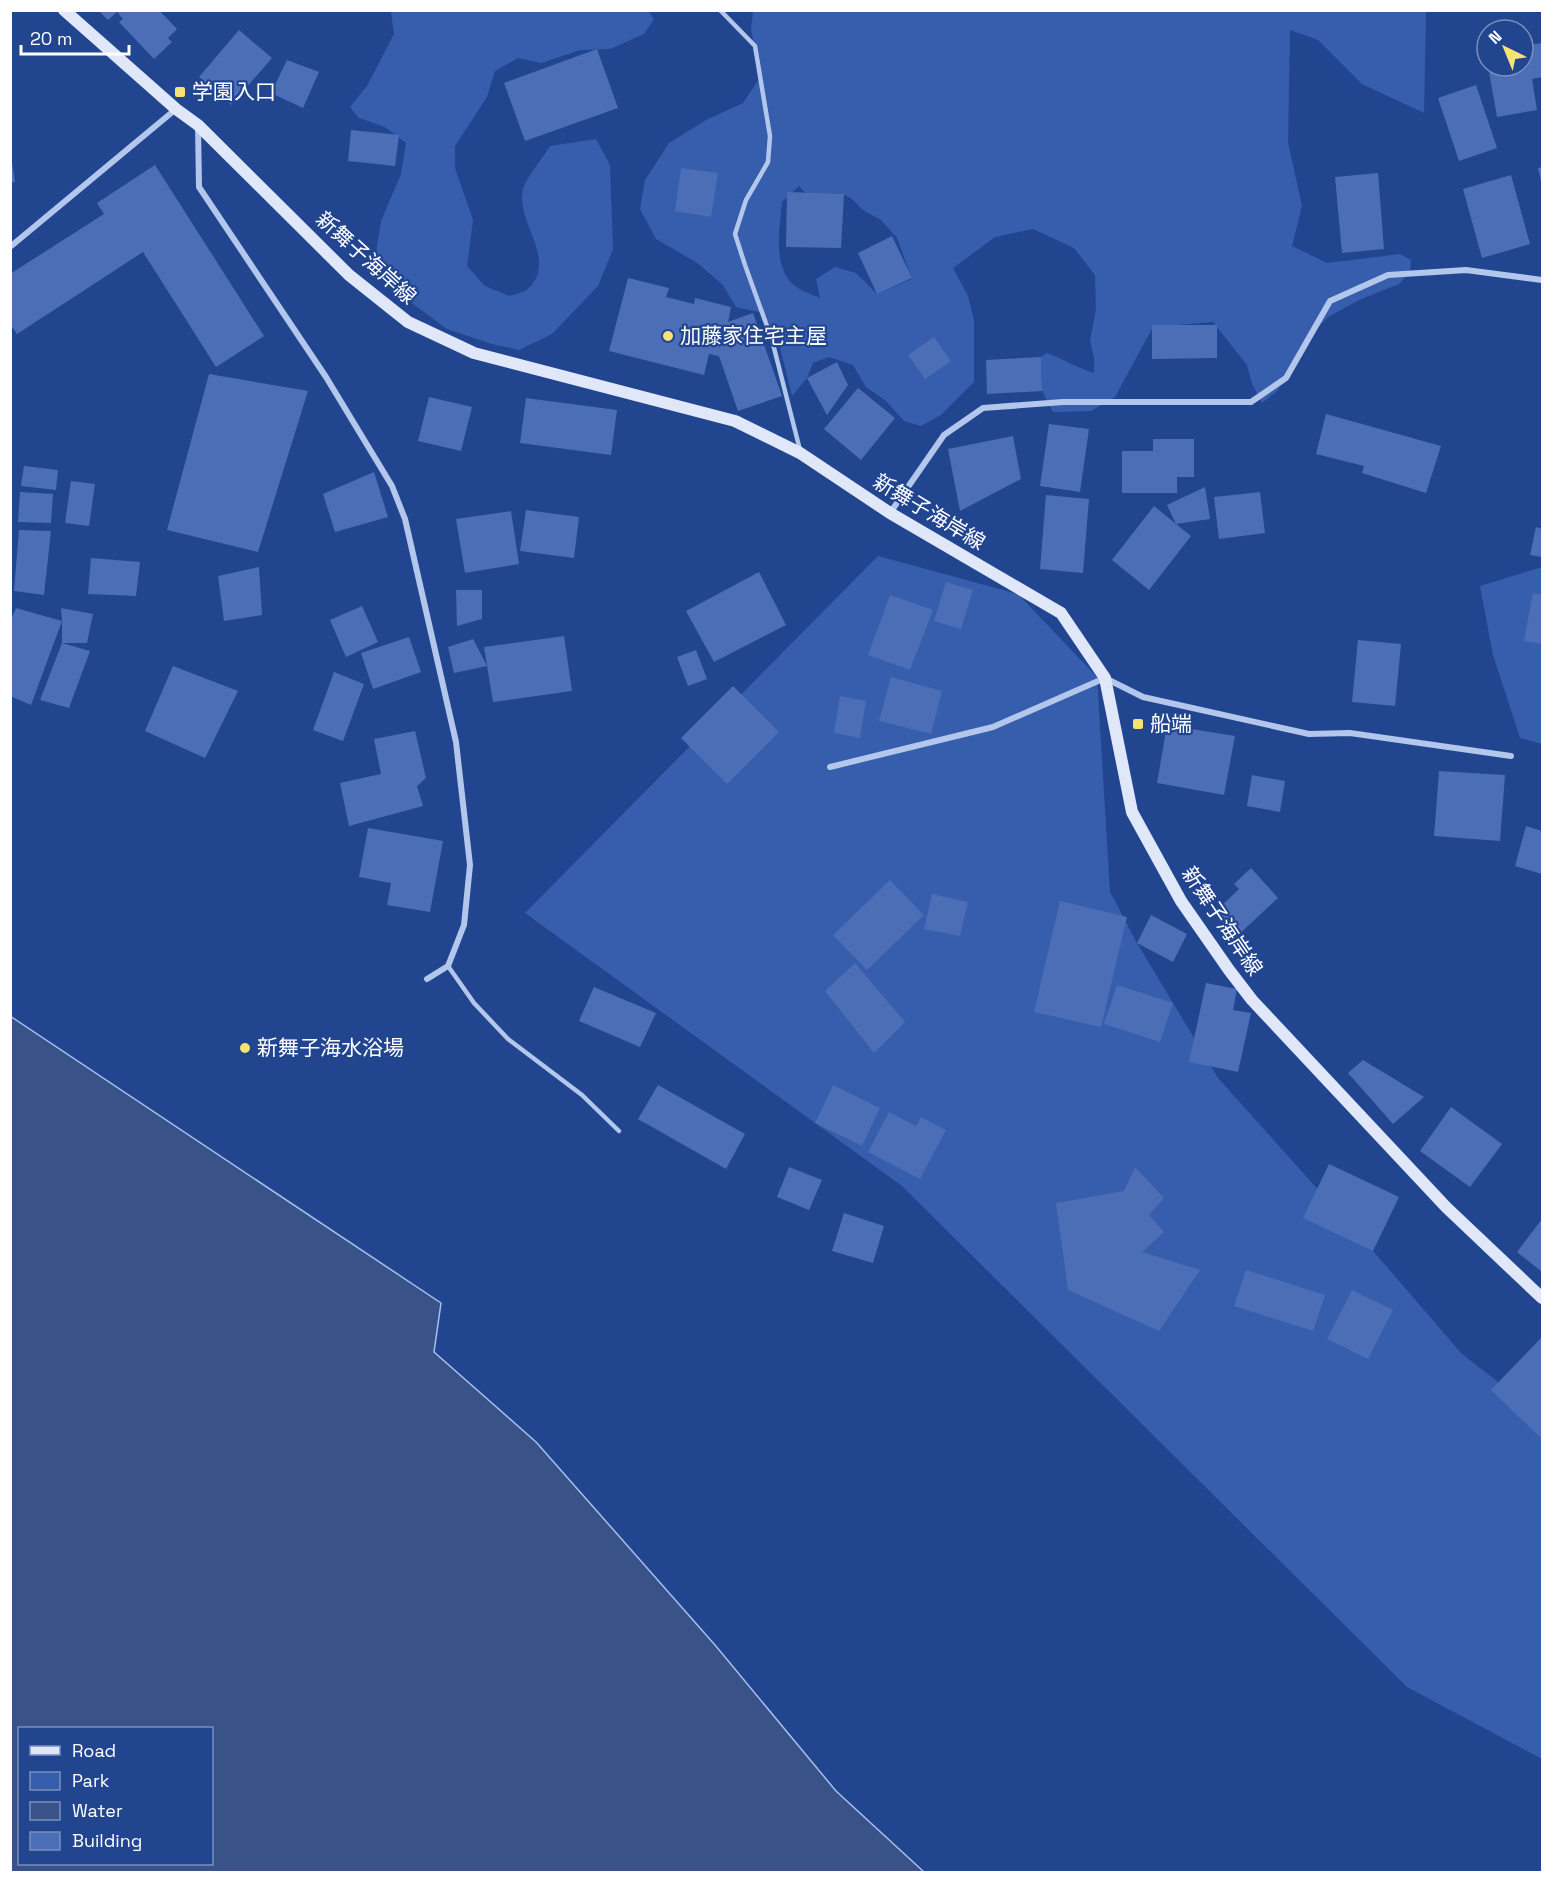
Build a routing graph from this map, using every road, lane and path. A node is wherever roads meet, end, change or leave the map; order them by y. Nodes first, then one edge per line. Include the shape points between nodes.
1 (64, 10) edge
2 (720, 10) edge
3 (176, 109) junction
4 (198, 125) junction
5 (10, 247) edge
6 (1542, 280) edge
7 (800, 453) junction
8 (890, 513) junction
9 (1105, 678) junction
10 (1511, 756) dead end
11 (830, 767) dead end
12 (448, 966) junction
13 (427, 979) dead end
14 (619, 1131) dead end
15 (1542, 1298) edge

1 - 3 main road, 新舞子海岸線
2 - 7 lane via 755,46 770,136 768,162 746,200 735,234 772,340
3 - 4 main road, 新舞子海岸線
3 - 5 street
4 - 7 main road, 新舞子海岸線 via 349,274 408,322 474,353 735,421
4 - 12 street via 199,187 326,377 392,486 405,519 456,742 470,865 464,926
6 - 8 street via 1466,270 1388,275 1330,301 1286,378 1251,402 1063,402 983,408 944,435
7 - 8 main road, 新舞子海岸線
8 - 9 main road, 新舞子海岸線 via 1061,613
9 - 10 street via 1143,697 1308,734 1350,733
9 - 11 street via 993,727
9 - 15 main road, 新舞子海岸線 via 1132,812 1181,901 1228,970 1446,1207
12 - 13 street
12 - 14 lane via 474,1003 508,1039 582,1095

